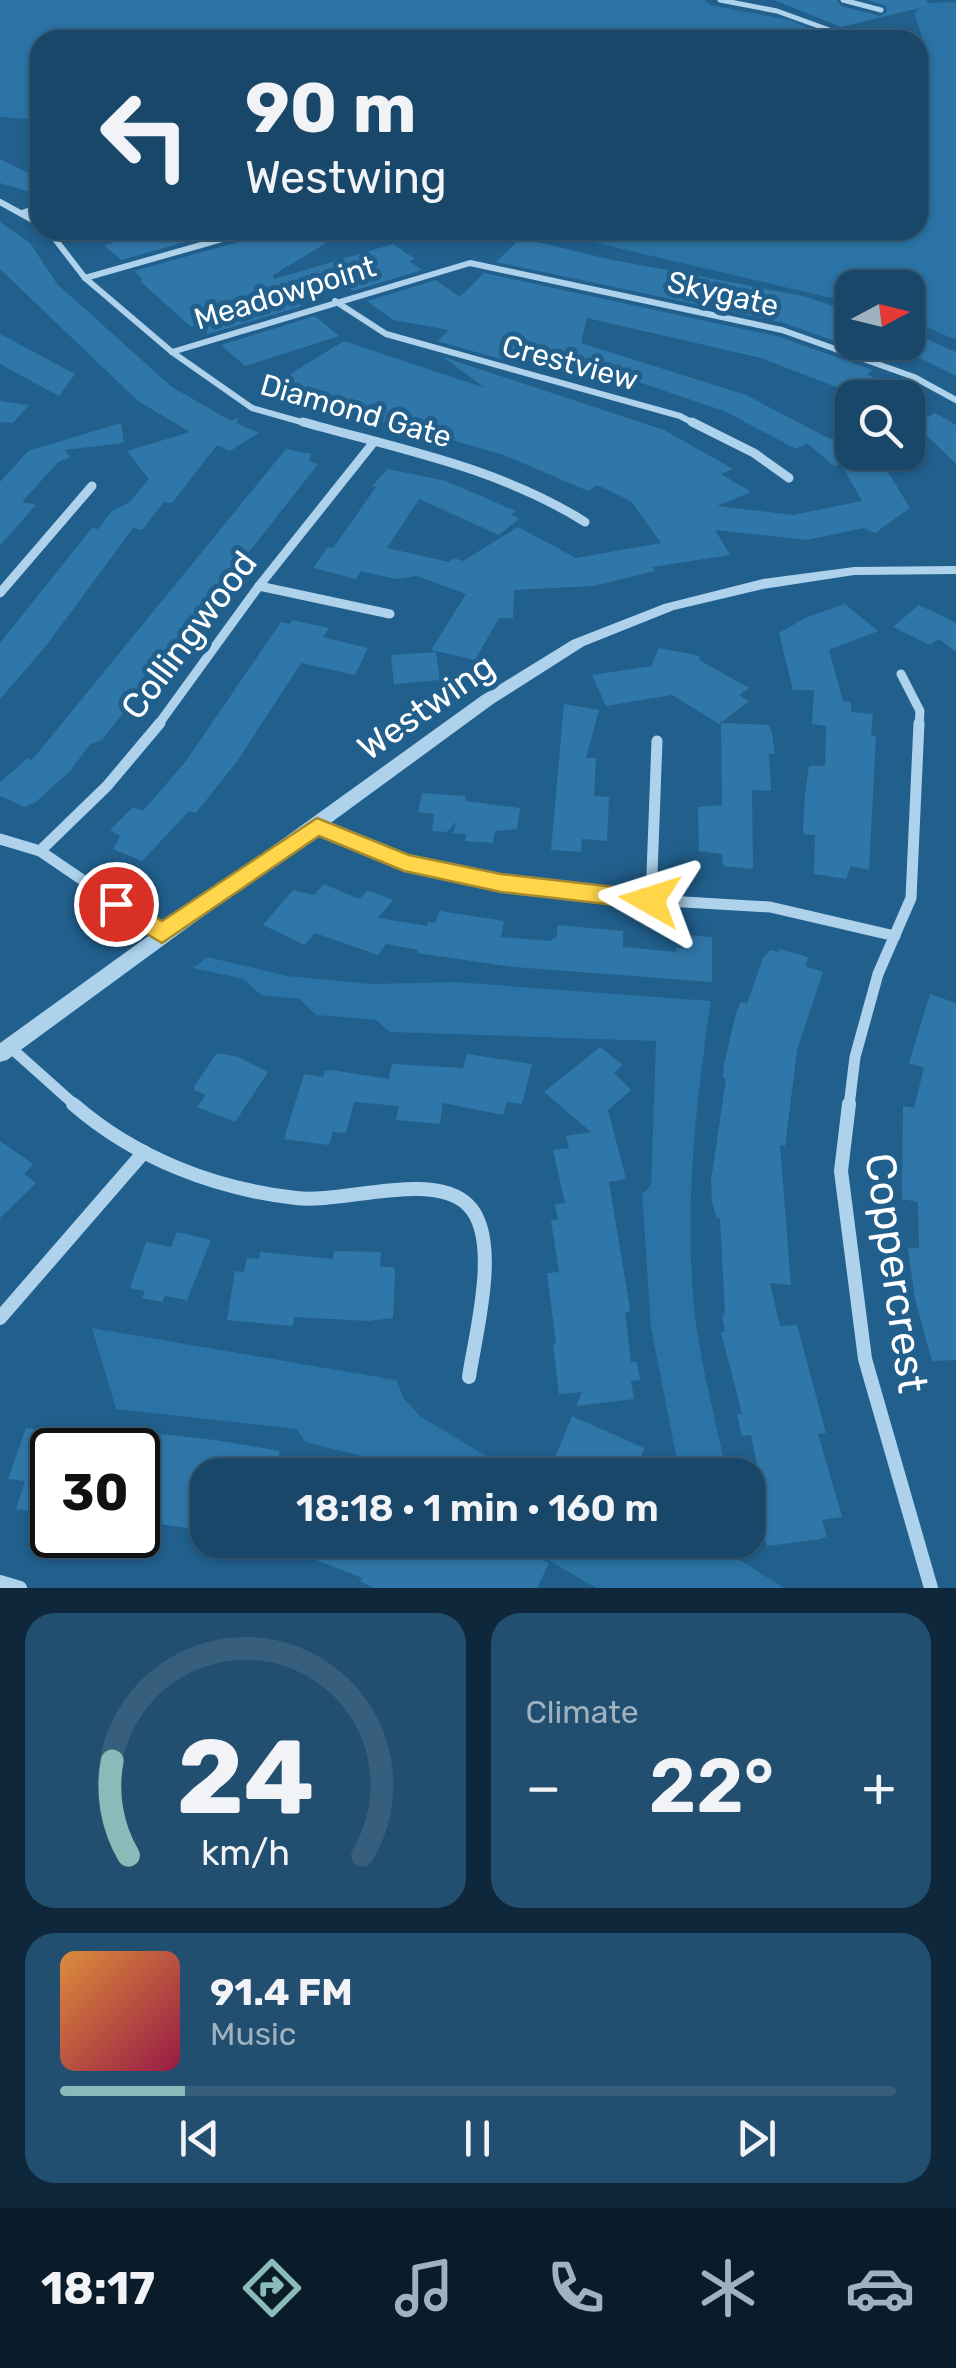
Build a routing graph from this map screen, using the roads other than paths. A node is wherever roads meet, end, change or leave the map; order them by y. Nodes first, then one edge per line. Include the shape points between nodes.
1 (720, 0) edge
2 (843, 0) edge
3 (881, 10) dead end
4 (830, 30) edge
5 (0, 202) edge
6 (30, 209) edge
7 (22, 212) junction
8 (30, 217) edge
9 (56, 240) edge
10 (219, 240) edge
11 (470, 263) joint
12 (85, 278) junction
13 (336, 301) junction
14 (172, 352) junction
15 (956, 400) edge
16 (373, 443) junction
17 (788, 478) dead end
18 (92, 486) dead end
19 (585, 522) dead end
20 (956, 570) edge
21 (259, 586) junction
22 (0, 593) edge
23 (390, 614) dead end
24 (901, 674) dead end
25 (657, 741) dead end
26 (317, 826) junction
27 (0, 839) edge
28 (40, 851) junction
29 (650, 900) junction
30 (162, 934) junction
31 (895, 936) junction
32 (5, 1051) edge
33 (144, 1152) junction
34 (0, 1318) edge
35 (469, 1377) dead end
36 (0, 1582) edge
37 (20, 1588) edge
38 (931, 1588) edge

1 - 4 street
2 - 3 street
5 - 7 street
6 - 7 street
7 - 8 street
9 - 12 street, Diamond Gate
10 - 12 street
11 - 13 street, Meadowpoint
11 - 15 street, Skygate via 782,330 914,376
12 - 14 street, Diamond Gate
13 - 14 street, Meadowpoint
13 - 17 street, Crestview via 386,334 680,416 754,452
14 - 16 street, Diamond Gate via 252,408
16 - 19 street, Diamond Gate via 491,475
16 - 21 street, Collingwood
18 - 22 street
20 - 26 street, Westwing via 854,571 764,584 669,607 578,643 487,700
21 - 23 street
21 - 28 street, Collingwood via 108,786
24 - 31 street, Coppercrest via 920,712 911,898
25 - 29 street
26 - 29 street via 404,863 501,883
26 - 30 street, Westwing
27 - 28 street
28 - 30 street
29 - 31 street via 770,907
30 - 32 street, Westwing
31 - 38 street, Coppercrest via 855,1056 841,1171 865,1359
32 - 33 street
33 - 34 street
33 - 35 street via 216,1182 271,1195 324,1202 422,1188 463,1198 475,1211 486,1246
36 - 37 street

